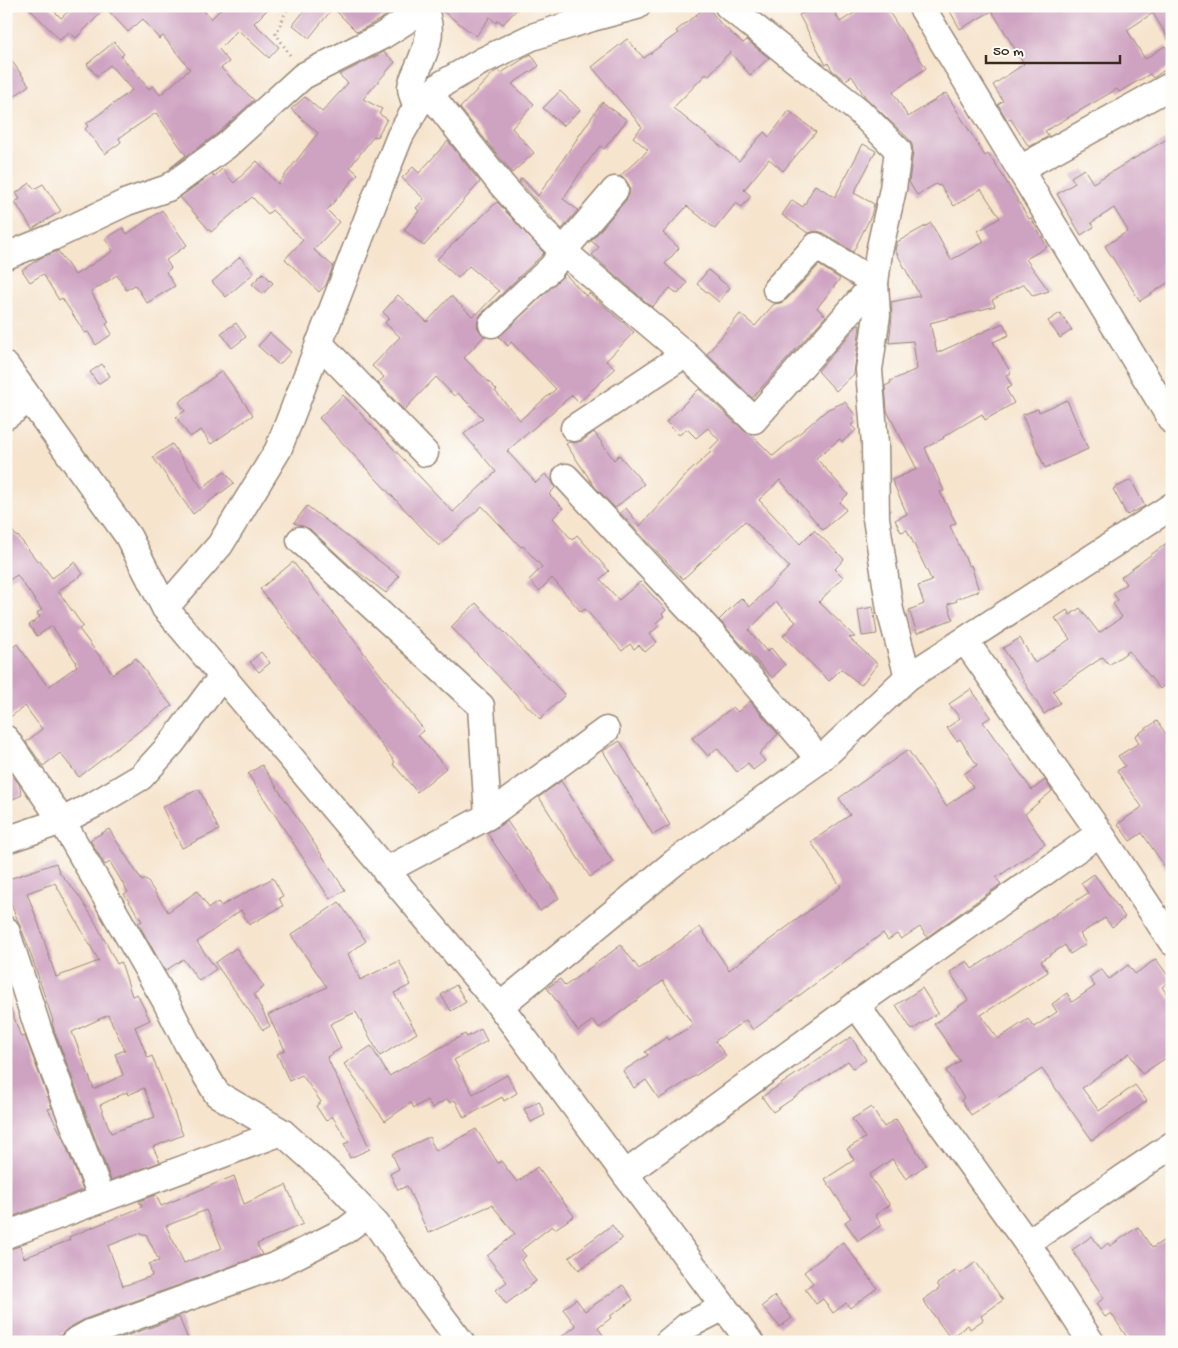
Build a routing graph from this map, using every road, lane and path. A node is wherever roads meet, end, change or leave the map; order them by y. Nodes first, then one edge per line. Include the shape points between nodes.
1 (284, 6) edge
2 (423, 6) edge
3 (637, 6) edge
4 (728, 6) edge
5 (921, 6) edge
6 (303, 76) junction
7 (1172, 86) edge
8 (424, 100) junction
9 (1020, 169) junction
10 (615, 190) dead end
11 (563, 251) junction
12 (6, 256) edge
13 (875, 283) junction
14 (776, 289) dead end
15 (492, 324) dead end
16 (319, 343) junction
17 (686, 354) junction
18 (6, 366) edge
19 (30, 399) junction
20 (6, 416) edge
21 (1172, 421) edge
22 (574, 428) dead end
23 (425, 453) dead end
24 (566, 477) dead end
25 (1172, 506) edge
26 (300, 540) dead end
27 (165, 608) junction
28 (966, 642) junction
29 (225, 677) junction
30 (908, 677) junction
31 (606, 730) dead end
32 (6, 739) edge
33 (820, 760) junction
34 (488, 816) junction
35 (62, 820) junction
36 (1100, 833) junction
37 (6, 840) edge
38 (385, 871) junction
39 (6, 930) edge
40 (1172, 942) edge
41 (856, 1005) junction
42 (500, 1006) junction
43 (282, 1132) junction
44 (1172, 1145) edge
45 (625, 1174) junction
46 (102, 1199) junction
47 (367, 1214) junction
48 (6, 1235) edge
49 (1027, 1244) junction
50 (724, 1306) junction
51 (74, 1342) edge
52 (461, 1342) edge
53 (668, 1342) edge
54 (750, 1342) edge
55 (1091, 1342) edge

1 - 6 path via 287,9 276,34
2 - 6 street via 382,36
2 - 8 street via 429,19 430,33 411,86 412,96
3 - 8 street via 532,37 442,84
4 - 13 street via 859,111 898,150
5 - 9 street
6 - 12 street via 226,146 168,188 127,202
7 - 9 street
8 - 11 street
8 - 16 street via 400,136
9 - 21 street
10 - 11 street
11 - 15 street via 552,267
11 - 17 street
13 - 14 street via 816,246
13 - 17 street via 754,420
13 - 30 street via 877,315 869,370 876,518 890,610
16 - 23 street
16 - 27 street via 278,450 220,545
17 - 22 street
18 - 19 street
19 - 20 street
19 - 27 street via 128,536
24 - 33 street via 716,638
25 - 28 street
26 - 34 street via 481,706
27 - 29 street
28 - 30 street
28 - 36 street
29 - 35 street via 141,777
29 - 38 street
30 - 33 street
31 - 34 street
32 - 35 street
33 - 42 street via 675,862
34 - 38 street
35 - 37 street
35 - 43 street via 217,1094
36 - 40 street
36 - 41 street
38 - 42 street
39 - 46 street via 40,1035
41 - 45 street
41 - 49 street
42 - 45 street
43 - 46 street
43 - 47 street
44 - 49 street
45 - 50 street
46 - 48 street
47 - 51 street via 346,1230 277,1265 90,1333
47 - 52 street
49 - 55 street
50 - 53 street via 687,1326
50 - 54 street

